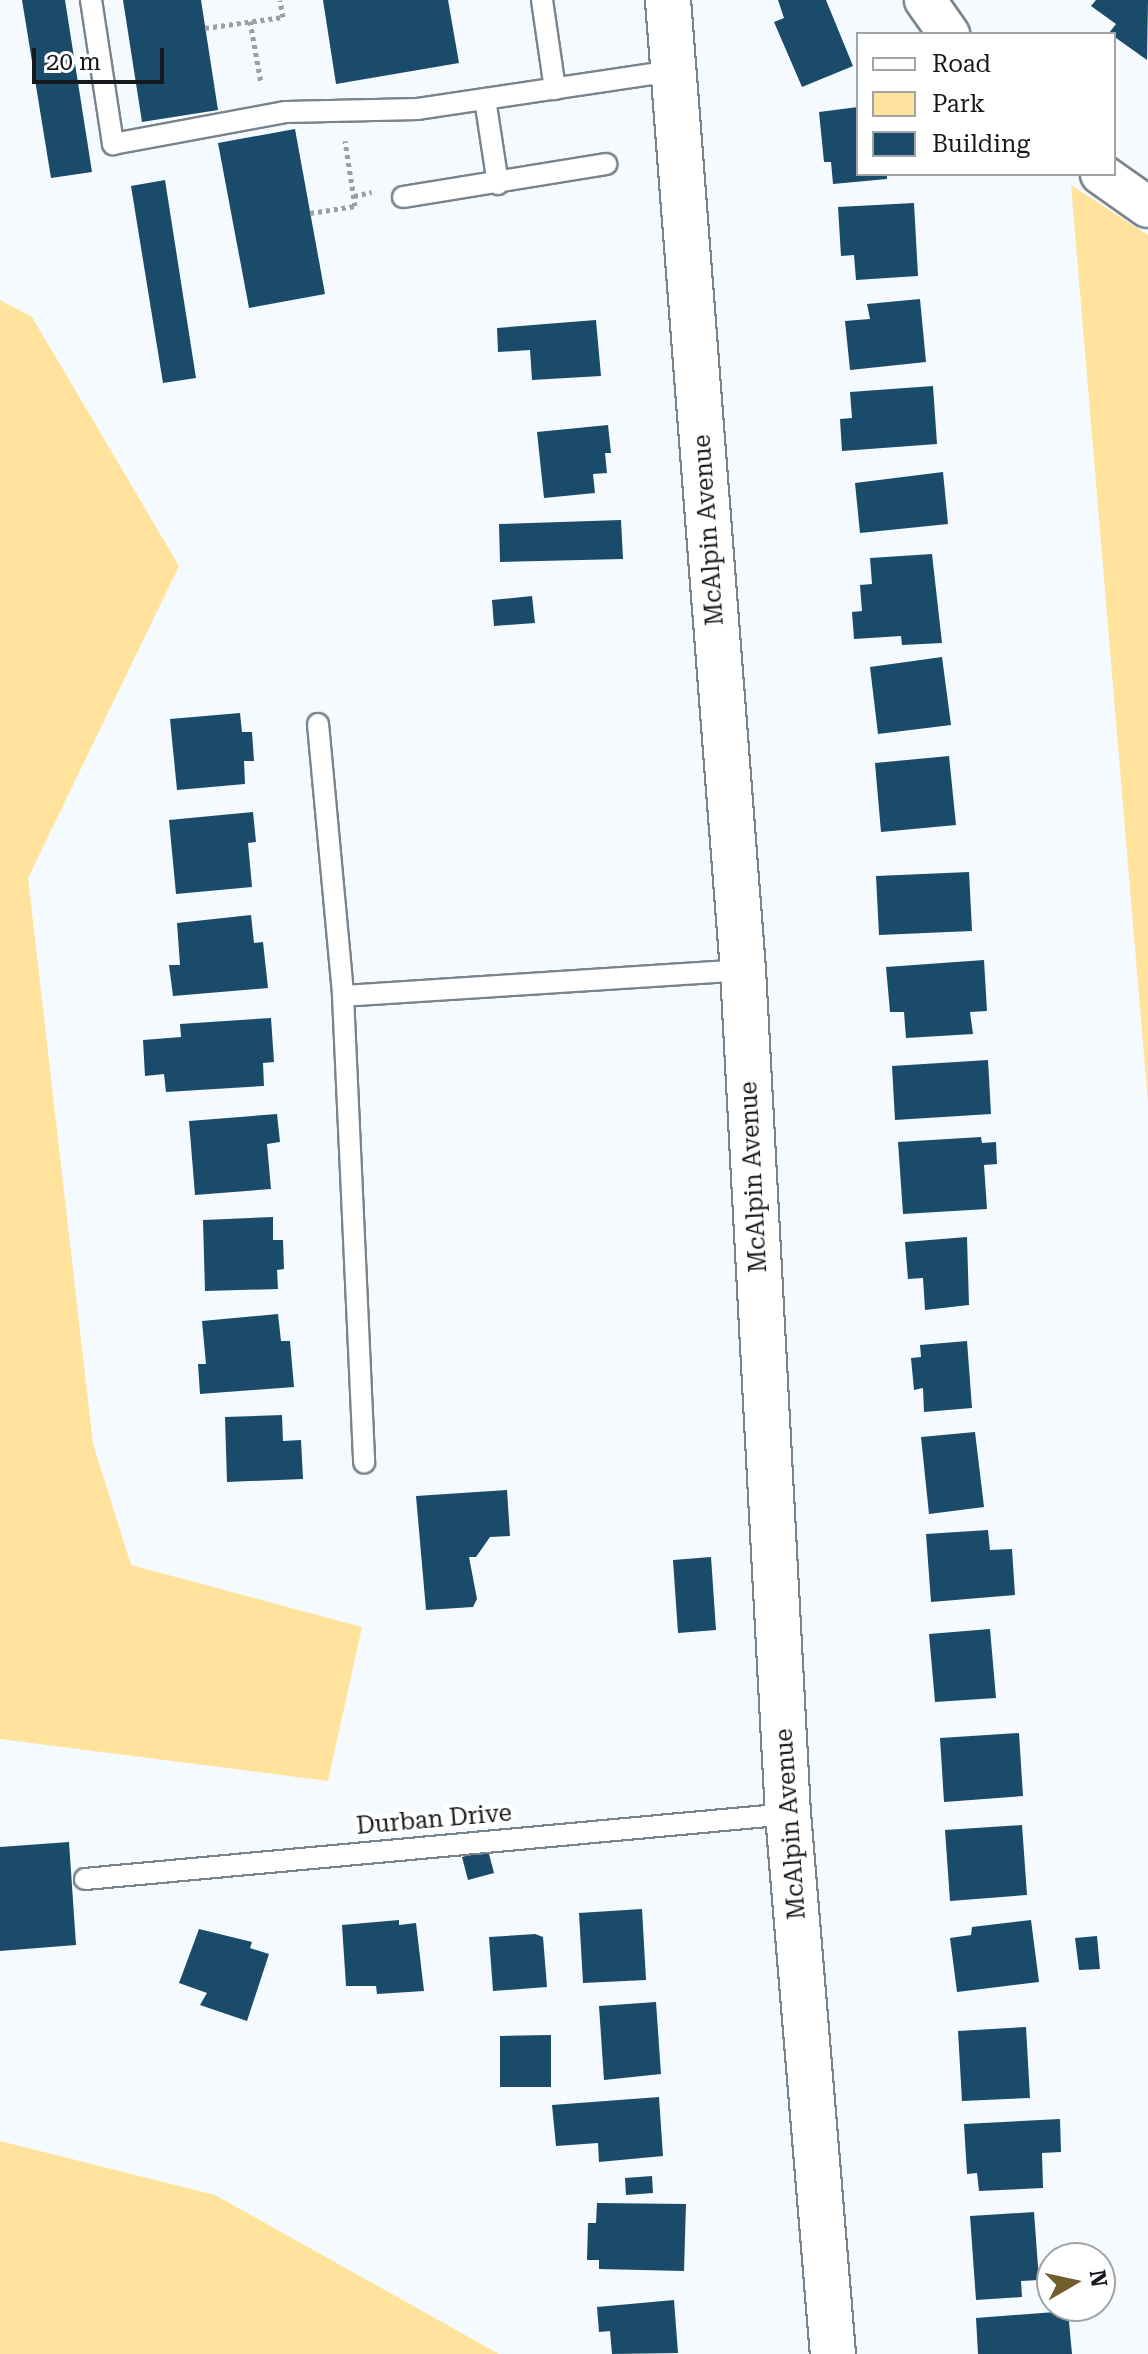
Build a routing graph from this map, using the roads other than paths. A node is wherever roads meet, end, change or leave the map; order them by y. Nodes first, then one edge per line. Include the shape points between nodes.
1 (91, 0) edge
2 (542, 0) edge
3 (668, 0) edge
4 (925, 0) edge
5 (948, 32) edge
6 (673, 71) junction
7 (555, 89) junction
8 (485, 99) junction
9 (606, 164) dead end
10 (1104, 176) edge
11 (498, 184) junction
12 (403, 197) dead end
13 (1148, 207) edge
14 (318, 724) dead end
15 (743, 970) junction
16 (343, 996) junction
17 (364, 1463) dead end
18 (788, 1814) junction
19 (85, 1879) dead end
20 (833, 2354) edge

1 - 8 lane via 113,144 267,116 418,109
2 - 7 lane
3 - 6 street, McAlpin Avenue
4 - 5 street
6 - 7 lane
6 - 15 street, McAlpin Avenue
7 - 8 lane
8 - 11 lane
9 - 11 lane
10 - 13 street
11 - 12 lane
14 - 16 lane
15 - 16 lane
15 - 18 street, McAlpin Avenue
16 - 17 lane
18 - 19 lane, Durban Drive
18 - 20 street, McAlpin Avenue

